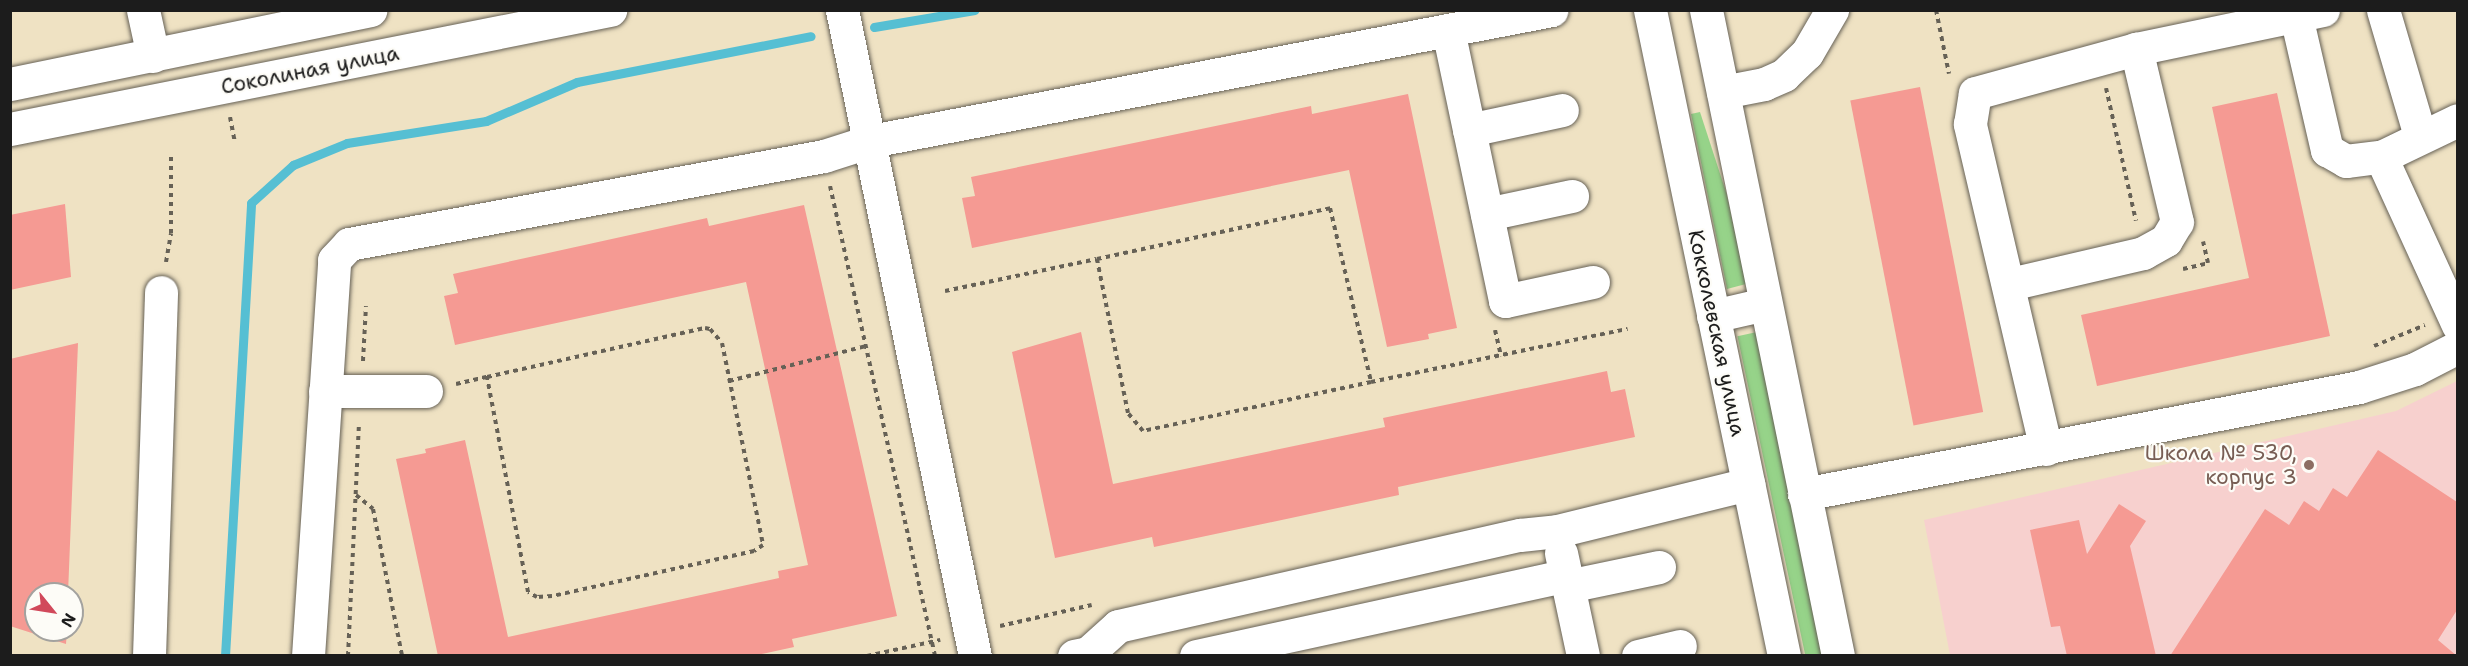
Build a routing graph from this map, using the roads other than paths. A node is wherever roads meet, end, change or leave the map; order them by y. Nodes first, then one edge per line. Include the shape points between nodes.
1 (144, 10) edge
2 (370, 10) edge
3 (610, 10) edge
4 (842, 10) edge
5 (1552, 10) edge
6 (1650, 10) edge
7 (1706, 10) edge
8 (1832, 10) edge
9 (2384, 10) edge
10 (2309, 13) edge
11 (1448, 30) junction
12 (2136, 49) junction
13 (153, 56) junction
14 (10, 84) edge
15 (1723, 92) junction
16 (1562, 110) dead end
17 (2457, 120) edge
18 (10, 129) edge
19 (1469, 130) junction
20 (2420, 136) junction
21 (871, 141) junction
22 (2381, 157) junction
23 (1572, 196) dead end
24 (1487, 214) junction
25 (1593, 282) dead end
26 (2010, 284) junction
27 (161, 292) road end
28 (1765, 304) junction
29 (1713, 316) junction
30 (2457, 325) edge
31 (2457, 347) edge
32 (426, 391) road end
33 (325, 392) junction
34 (2046, 449) junction
35 (1748, 484) junction
36 (1804, 494) junction
37 (1557, 531) junction
38 (1659, 567) dead end
39 (1567, 581) junction
40 (971, 645) edge
41 (1680, 646) dead end
42 (1084, 655) edge
43 (148, 656) edge
44 (308, 656) edge
45 (1196, 656) edge
46 (1584, 656) edge
47 (1638, 656) edge
48 (1784, 656) edge
49 (1838, 656) edge

1 - 13 street
2 - 13 street
3 - 18 street, Соколиная улица
4 - 21 street
5 - 11 street
6 - 29 street, Кокколевская улица
7 - 15 street
8 - 15 street via 1807,53 1784,75 1764,84
9 - 20 street
10 - 12 street
10 - 22 street via 2327,150 2346,161
11 - 19 street
11 - 21 street
12 - 26 street via 2177,222 2166,240 2143,253
12 - 26 street via 1959,82
13 - 14 street
15 - 28 street
16 - 19 street
17 - 20 street
19 - 24 street
20 - 22 street
21 - 33 street via 824,156 349,244 334,260
21 - 40 street
22 - 30 street
23 - 24 street
24 - 25 street via 1505,301
26 - 34 street
27 - 43 street
28 - 29 street
28 - 36 street
29 - 35 street, Кокколевская улица
31 - 34 street via 2415,369 2359,387
32 - 33 street
33 - 44 street
34 - 36 street
35 - 37 street
35 - 48 street, Кокколевская улица
36 - 49 street
37 - 39 street
37 - 42 street via 1520,535 1118,626
38 - 39 street
39 - 45 street
39 - 46 street
41 - 47 street

